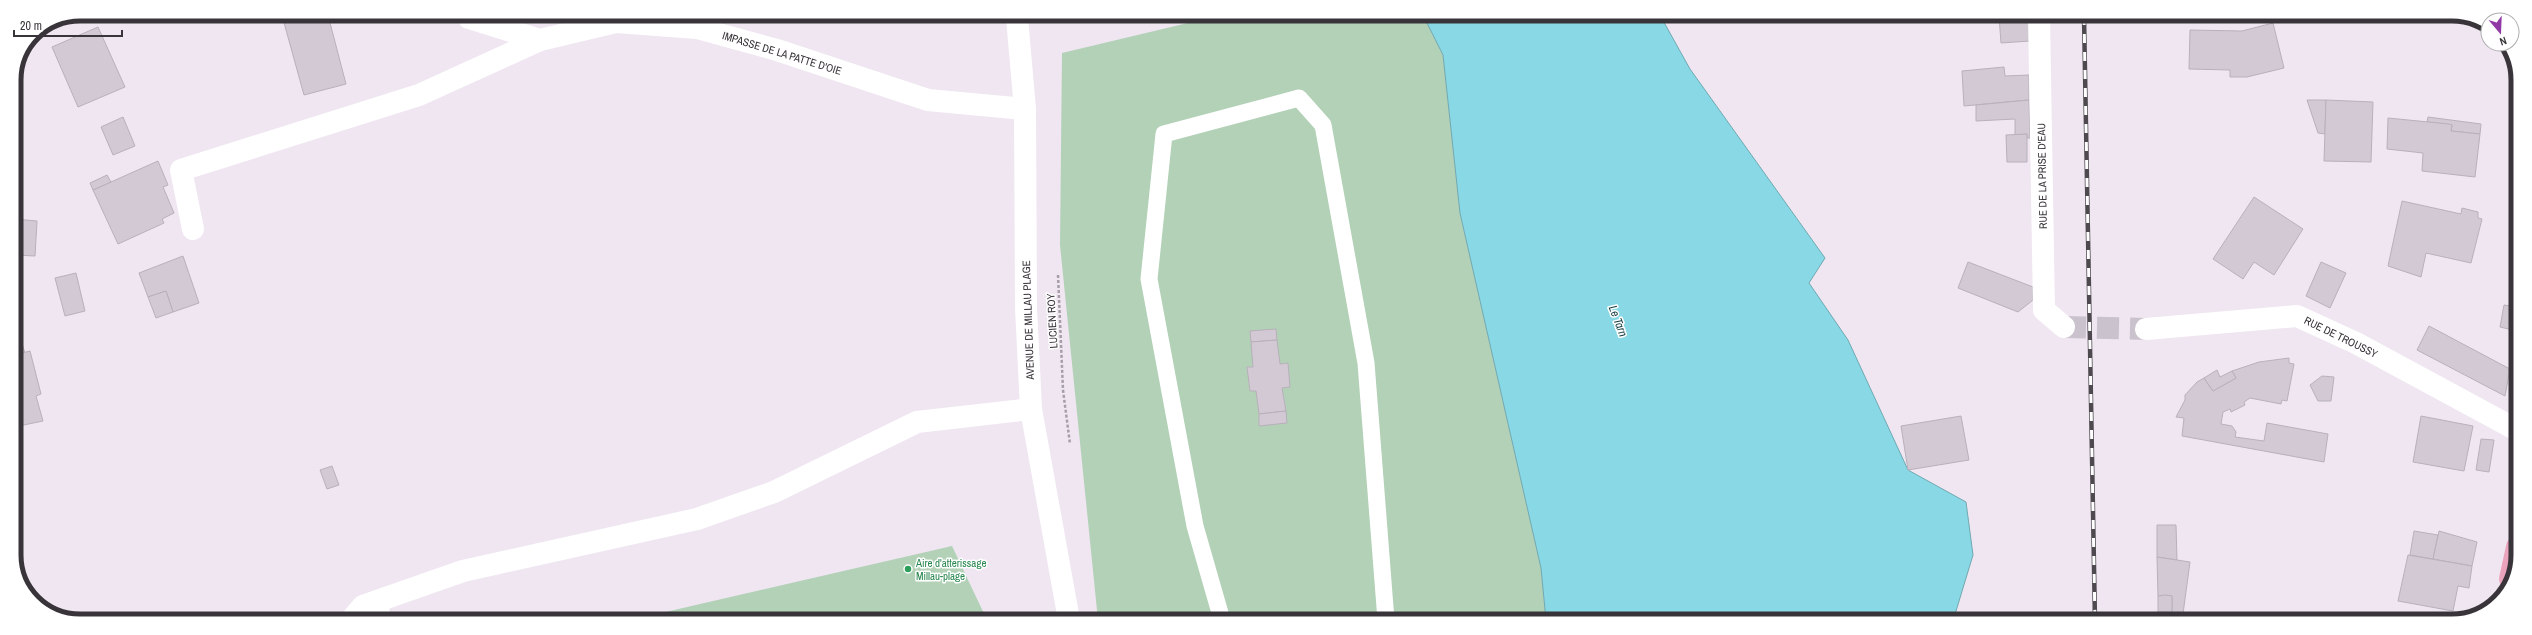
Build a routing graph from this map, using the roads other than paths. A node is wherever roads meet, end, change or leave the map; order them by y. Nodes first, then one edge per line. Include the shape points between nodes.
1 (479, 21) edge
2 (1017, 21) edge
3 (2039, 21) edge
4 (540, 40) junction
5 (1025, 109) junction
6 (193, 229) dead end
7 (2064, 327) tunnel mouth
8 (2146, 328) tunnel mouth
9 (1031, 409) junction
10 (2511, 427) edge
11 (381, 610) edge
12 (356, 614) edge
13 (1068, 614) edge
14 (1220, 614) edge
15 (1386, 614) edge

1 - 4 street
2 - 5 street, AVENUE DE MILLAU PLAGE
3 - 7 street, RUE DE LA PRISE D'EAU via 2044,310
4 - 5 street, IMPASSE DE LA PATTE D'OIE via 616,22 697,28 777,50 928,100
4 - 6 street, IMPASSE DE LA PATTE D'OIE via 419,95 181,170
5 - 9 street, AVENUE DE MILLAU PLAGE via 1026,308
8 - 10 street, RUE DE TROUSSY via 2297,316 2356,343
9 - 11 street via 917,422 774,492 697,518 462,571
9 - 13 street, AVENUE DE MILLAU PLAGE
11 - 12 street via 363,606
14 - 15 lane via 1195,526 1149,279 1164,134 1299,98 1323,125 1366,363

